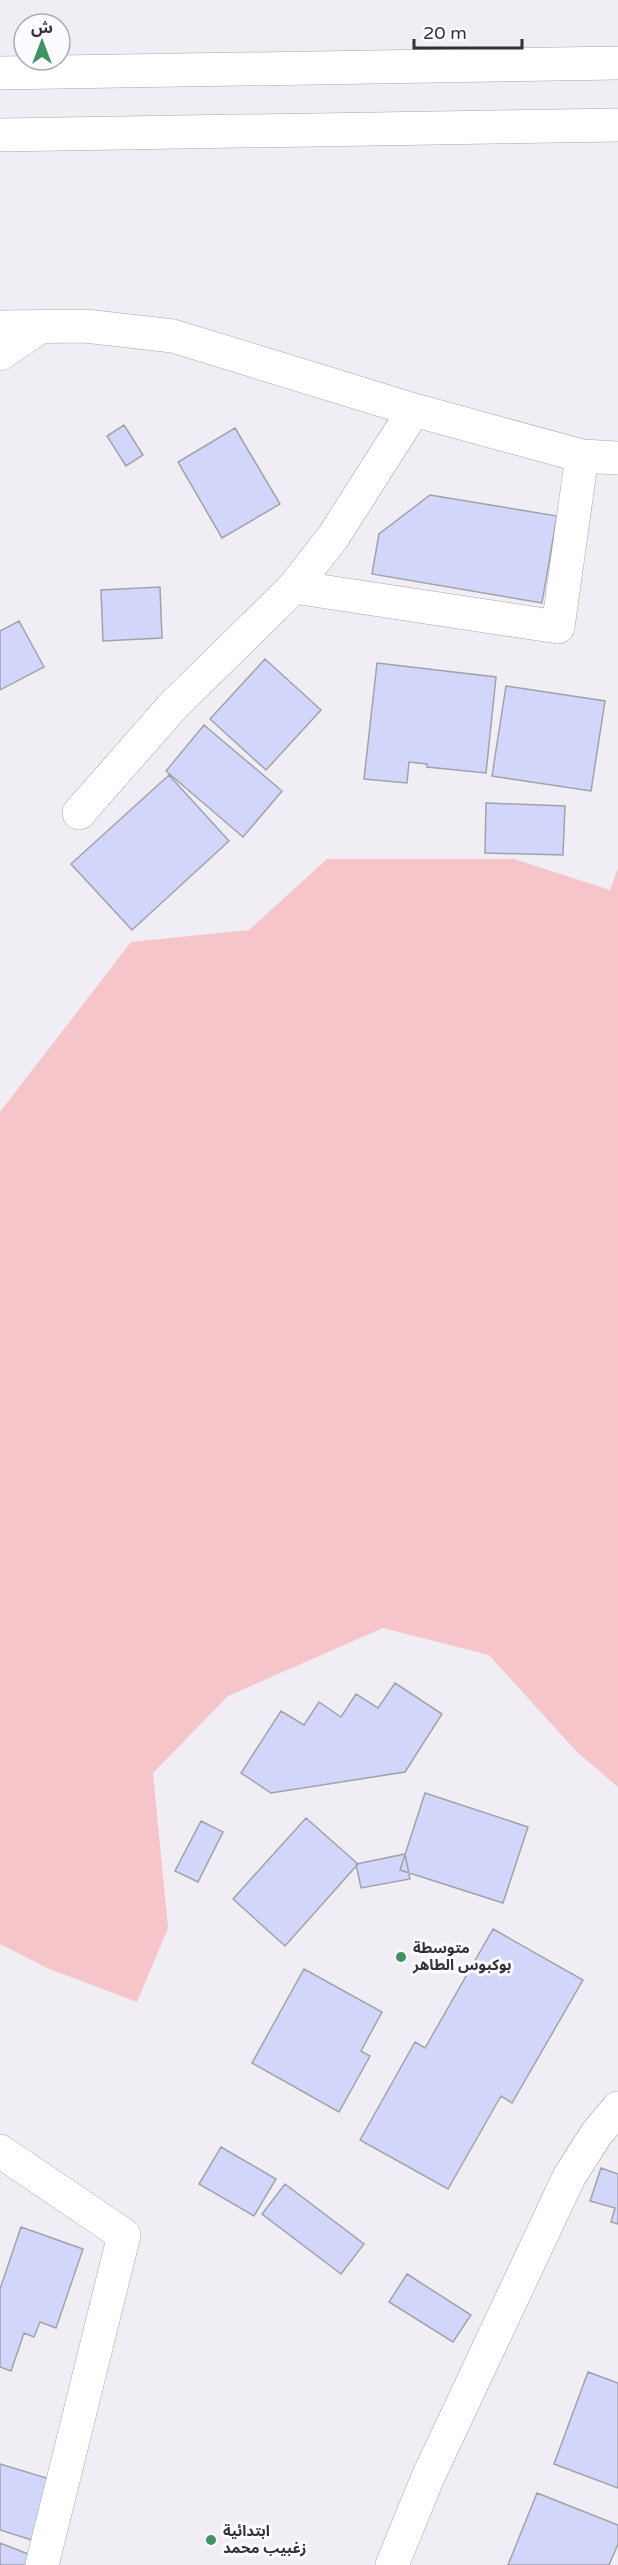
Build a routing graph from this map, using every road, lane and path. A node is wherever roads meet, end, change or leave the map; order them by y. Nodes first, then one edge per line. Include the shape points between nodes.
1 (618, 63) edge
2 (0, 73) edge
3 (618, 125) edge
4 (0, 135) edge
5 (0, 327) edge
6 (40, 327) junction
7 (0, 354) edge
8 (414, 410) junction
9 (582, 456) junction
10 (618, 458) edge
11 (294, 587) junction
12 (79, 813) dead end
13 (612, 2122) edge
14 (0, 2151) edge
15 (42, 2565) edge
16 (392, 2565) edge

1 - 2 main road
3 - 4 main road
5 - 6 main road
6 - 7 main road
6 - 8 main road via 85,326 173,336
8 - 9 main road
8 - 11 main road via 333,537
9 - 10 main road
9 - 11 main road via 558,627
11 - 12 main road via 172,707
13 - 16 main road via 569,2177 428,2477
14 - 15 main road via 124,2235

